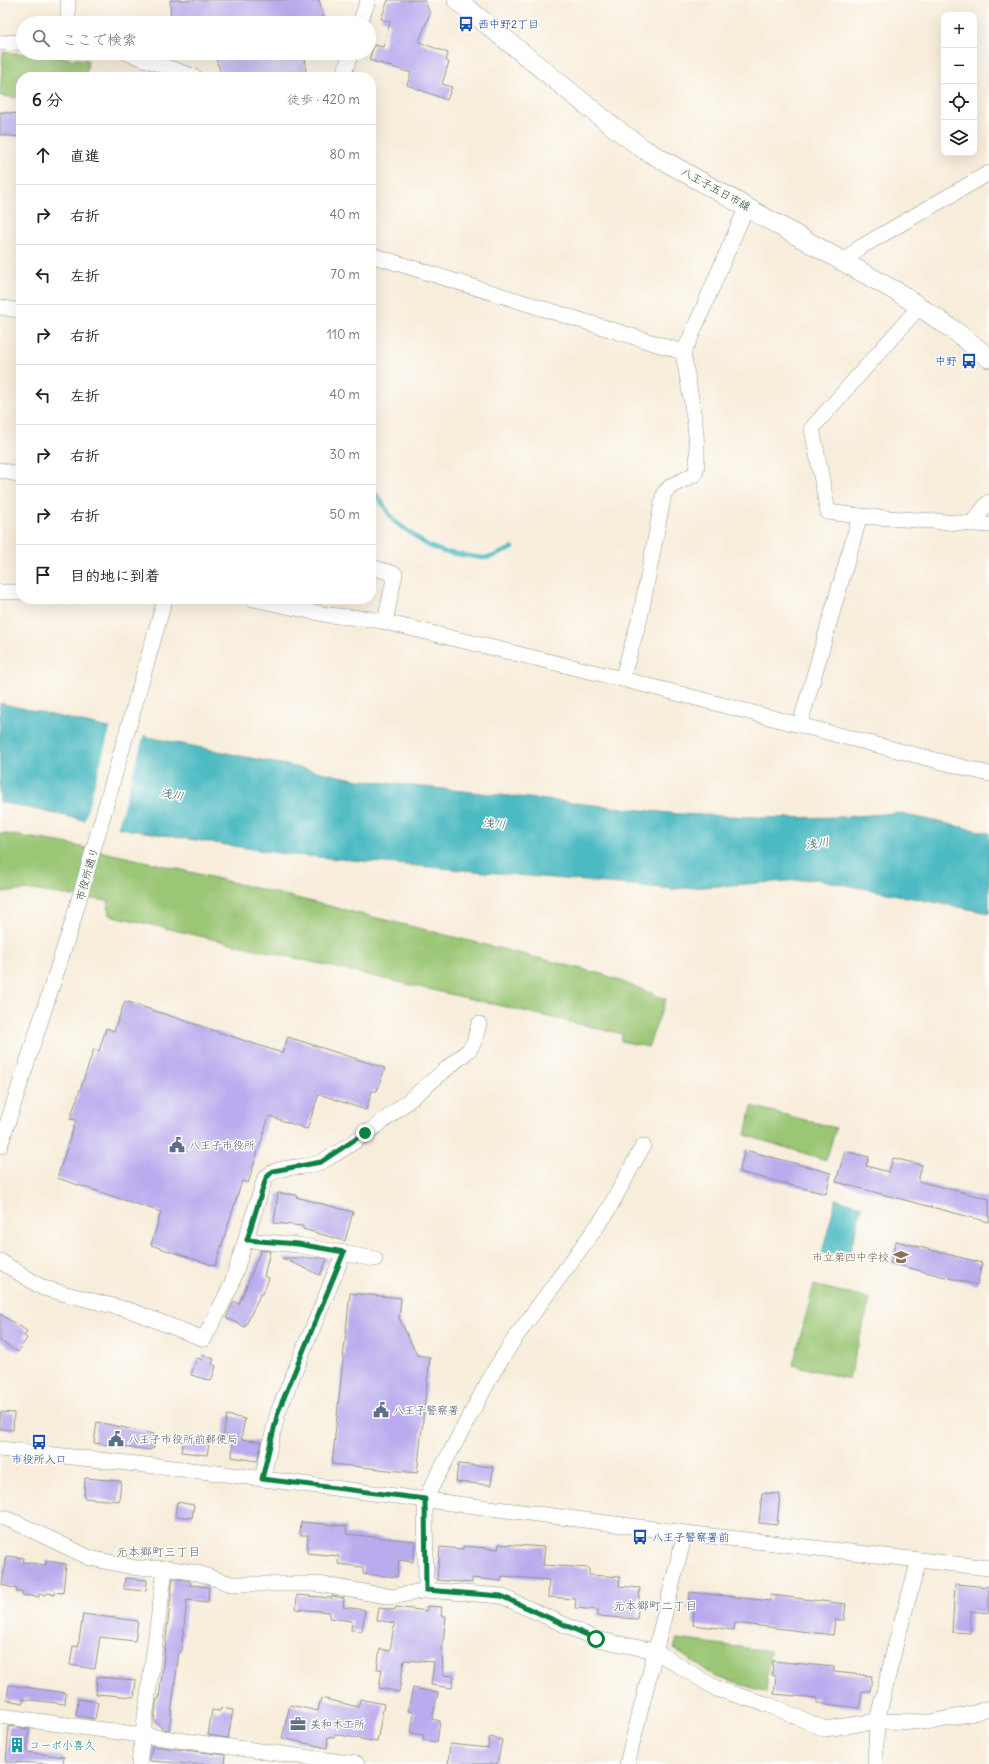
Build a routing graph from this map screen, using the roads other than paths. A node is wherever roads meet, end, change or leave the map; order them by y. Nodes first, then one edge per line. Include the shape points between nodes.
1 (68, 0) edge
2 (368, 0) edge
3 (457, 0) edge
4 (68, 16) edge
5 (362, 16) edge
6 (16, 42) edge
7 (0, 43) edge
8 (147, 60) edge
9 (349, 60) edge
10 (181, 72) edge
11 (345, 72) edge
12 (989, 173) edge
13 (747, 206) junction
14 (376, 257) edge
15 (845, 261) junction
16 (920, 306) junction
17 (0, 307) edge
18 (16, 310) edge
19 (683, 352) junction
20 (989, 358) edge
21 (0, 470) edge
22 (16, 474) edge
23 (989, 502) edge
24 (860, 516) junction
25 (971, 524) junction
26 (989, 525) edge
27 (376, 568) edge
28 (0, 592) edge
29 (16, 592) edge
30 (164, 604) edge
31 (276, 604) edge
32 (385, 622) junction
33 (622, 679) junction
34 (800, 724) junction
35 (989, 774) edge
36 (479, 1024) dead end
37 (0, 1146) edge
38 (643, 1146) dead end
39 (247, 1240) junction
40 (344, 1252) junction
41 (375, 1259) dead end
42 (0, 1261) edge
43 (0, 1449) edge
44 (262, 1479) junction
45 (425, 1499) junction
46 (0, 1516) edge
47 (685, 1533) junction
48 (919, 1560) junction
49 (165, 1568) junction
50 (989, 1568) edge
51 (426, 1590) junction
52 (655, 1651) junction
53 (989, 1708) edge
54 (0, 1716) edge
55 (878, 1721) junction
56 (143, 1734) junction
57 (139, 1764) edge
58 (357, 1764) edge
59 (627, 1764) edge
60 (875, 1764) edge

1 - 4 street
2 - 5 street
3 - 13 main road, 八王子五日市線 via 645,150
6 - 7 street
8 - 10 street
9 - 11 street
12 - 15 street via 859,248
13 - 15 main road, 八王子五日市線
13 - 19 street
14 - 19 street
15 - 16 main road, 八王子五日市線
16 - 20 main road, 八王子五日市線
16 - 24 street via 812,428 828,512
17 - 18 street
19 - 33 street via 697,446 697,468 695,474 664,493 640,618
21 - 22 street
23 - 25 street
24 - 25 street
24 - 34 street
25 - 26 street
27 - 32 street via 395,574
28 - 29 street
30 - 37 street, 市役所通り via 72,924
31 - 32 street via 328,615 371,618
32 - 33 street
33 - 34 street
34 - 35 street
36 - 39 street via 469,1050 365,1133 321,1162 273,1171 266,1178
38 - 45 street via 606,1214 495,1369
39 - 40 street via 298,1244
39 - 42 street via 231,1286 204,1338 132,1311 43,1288
40 - 41 street
40 - 44 street via 278,1412
43 - 44 street
44 - 45 street
45 - 47 street
45 - 51 street
46 - 49 street via 90,1558 137,1568
47 - 48 street
47 - 52 street
48 - 50 street
48 - 55 street
49 - 51 street via 198,1573 231,1584 318,1584 392,1597
49 - 56 street
51 - 52 street via 501,1596 596,1639
52 - 55 street via 717,1689 770,1706 825,1729
52 - 59 street
53 - 55 street via 931,1722
54 - 56 street
55 - 60 street
56 - 57 street
56 - 58 street

